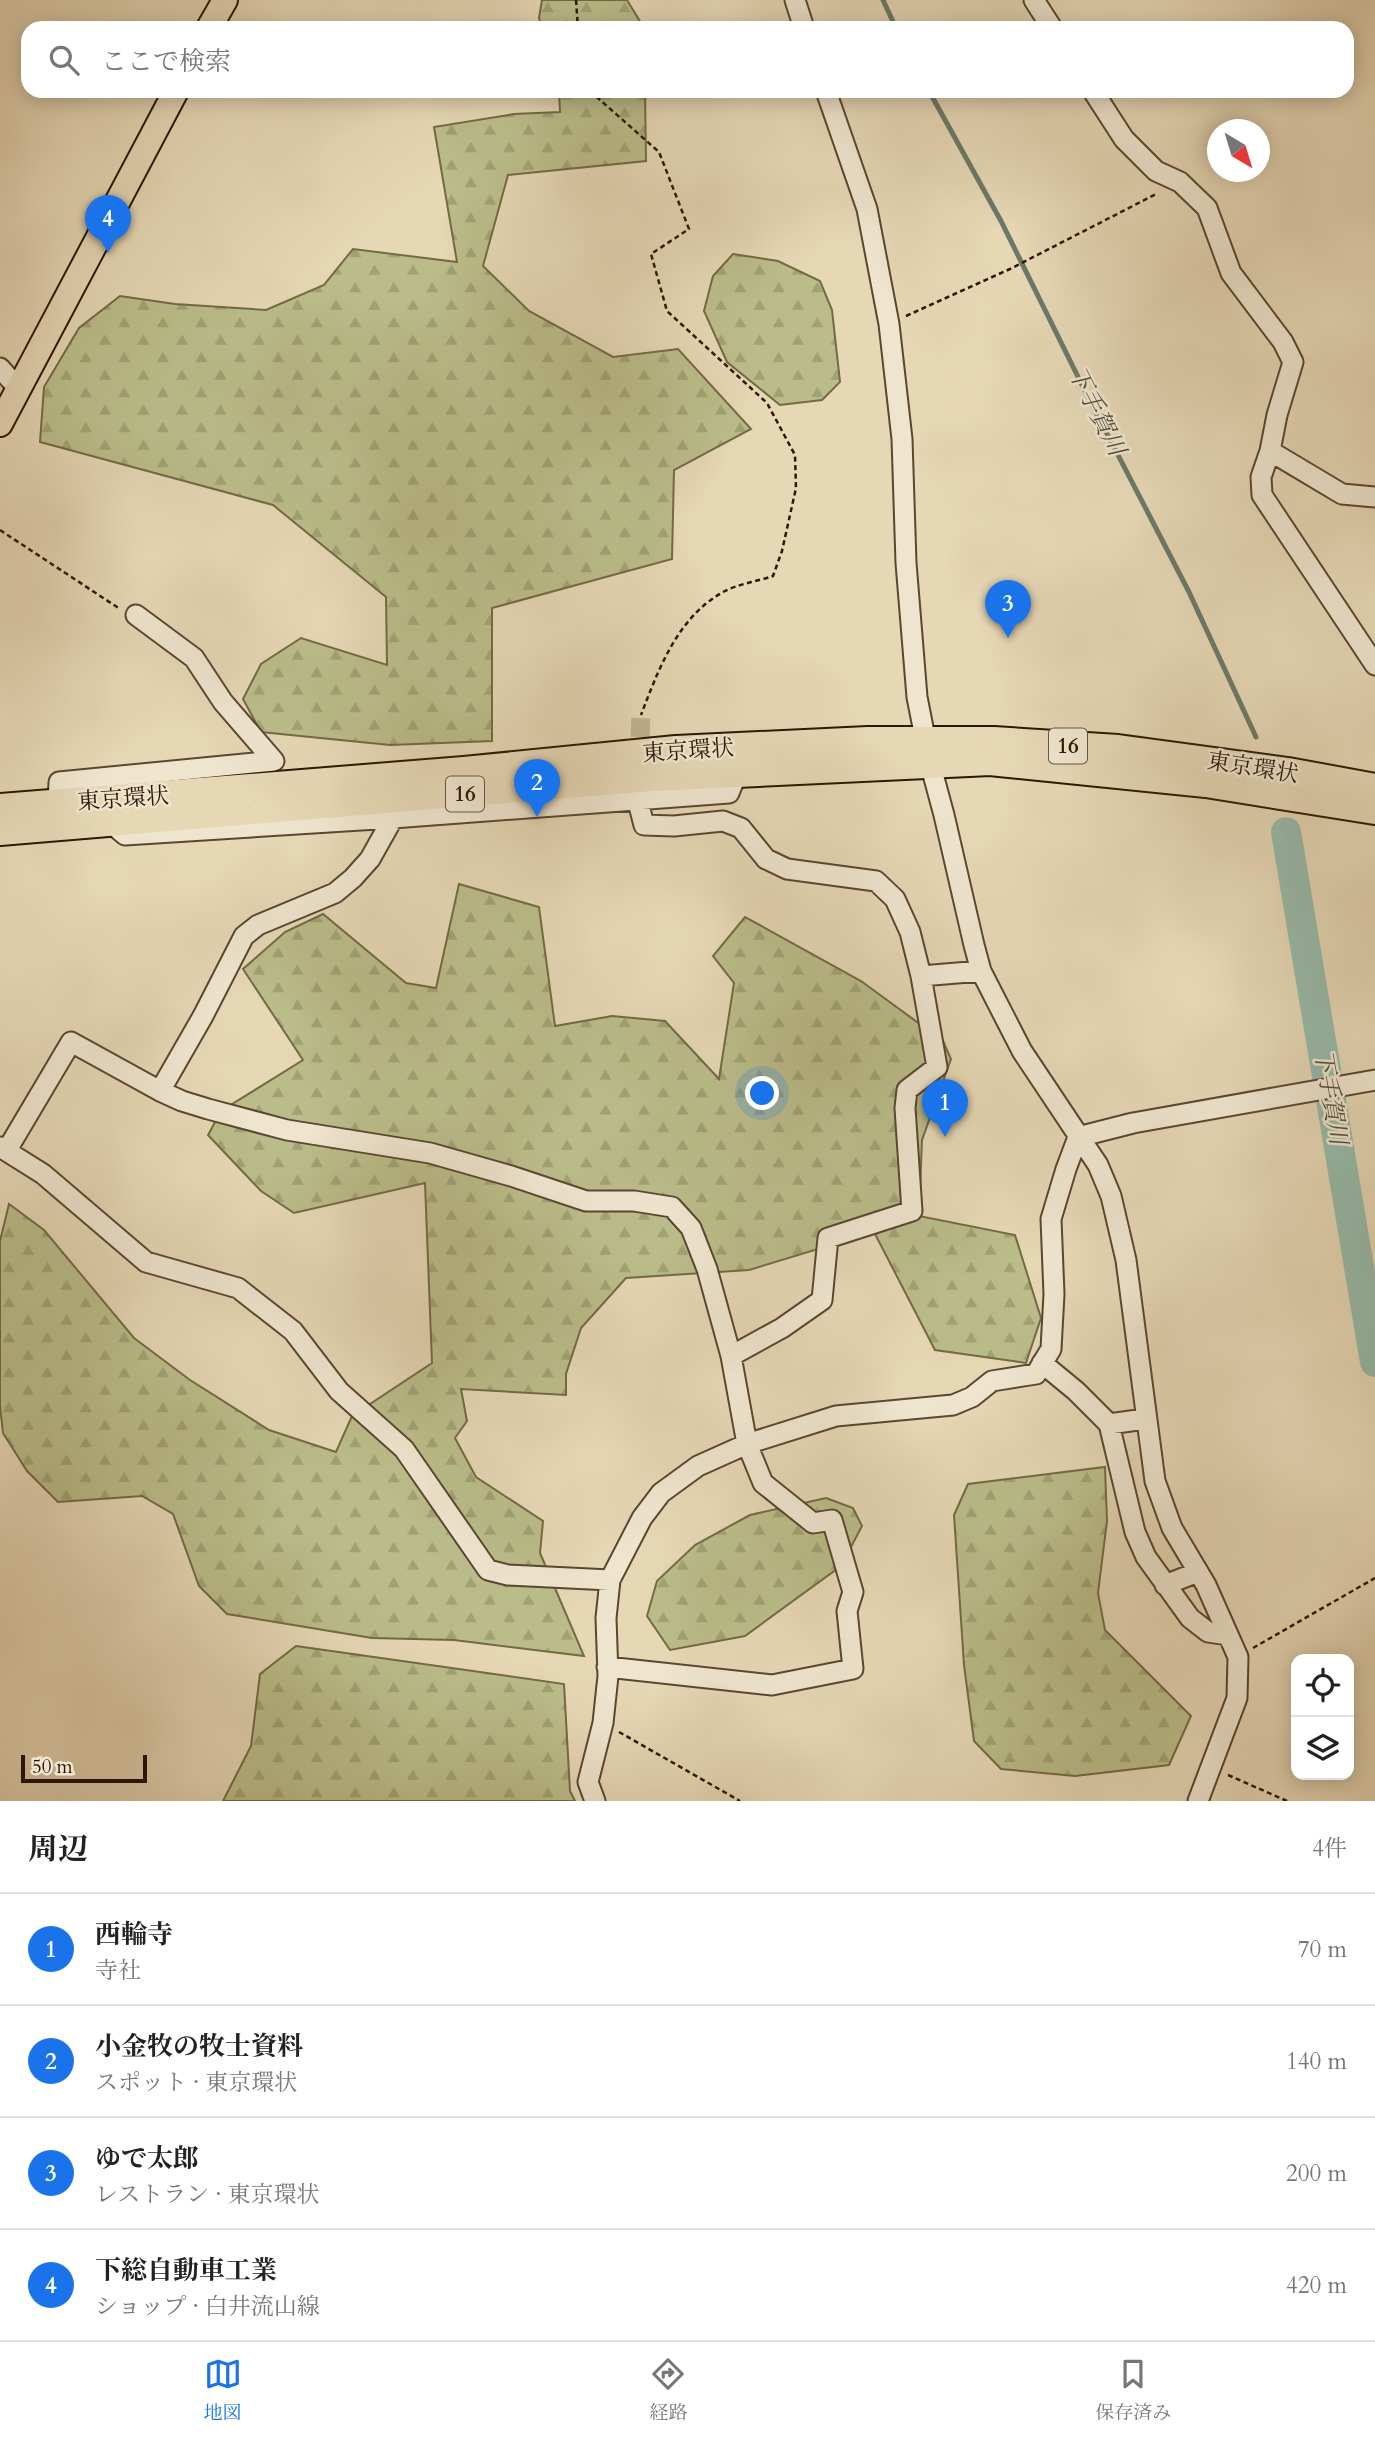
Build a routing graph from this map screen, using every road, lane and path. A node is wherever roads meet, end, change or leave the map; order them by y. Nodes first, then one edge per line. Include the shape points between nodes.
1 (225, 0) edge
2 (576, 0) edge
3 (795, 0) edge
4 (1034, 0) edge
5 (213, 21) edge
6 (578, 21) edge
7 (802, 21) edge
8 (1048, 21) edge
9 (172, 98) edge
10 (598, 98) edge
11 (828, 98) edge
12 (1098, 98) edge
13 (1180, 183) junction
14 (889, 324) junction
15 (0, 368) edge
16 (19, 389) junction
17 (0, 424) edge
18 (1270, 451) junction
19 (1375, 497) edge
20 (0, 530) edge
21 (136, 615) joint
22 (1375, 665) edge
23 (641, 715) tunnel mouth
24 (929, 753) junction
25 (738, 771) junction
26 (465, 782) junction
27 (1375, 788) edge
28 (637, 798) junction
29 (58, 803) junction
30 (0, 808) edge
31 (1375, 810) edge
32 (107, 815) junction
33 (393, 818) junction
34 (0, 831) edge
35 (981, 971) junction
36 (921, 976) junction
37 (1375, 1080) edge
38 (160, 1091) junction
39 (1079, 1137) junction
40 (3, 1149) edge
41 (731, 1356) junction
42 (1042, 1363) junction
43 (1145, 1419) junction
44 (1109, 1424) junction
45 (747, 1444) junction
46 (1198, 1572) junction
47 (1375, 1578) edge
48 (610, 1580) junction
49 (1165, 1585) junction
50 (1228, 1635) junction
51 (1238, 1657) junction
52 (607, 1667) junction
53 (603, 1723) junction
54 (1212, 1768) junction
55 (594, 1801) edge
56 (740, 1801) edge
57 (1198, 1801) edge
58 (1287, 1801) edge

1 - 5 main road
2 - 6 path
3 - 7 street
4 - 8 street
9 - 16 main road
10 - 23 path via 659,152 689,229 651,254 667,312 766,403 794,456 796,488 773,576 725,591 690,618 666,653
11 - 14 street via 867,209
12 - 13 street via 1124,139 1156,171
13 - 14 path
13 - 18 street via 1207,208 1231,273 1293,362
14 - 24 street via 902,439 917,696
15 - 16 street
16 - 17 main road
18 - 19 street via 1342,494
18 - 22 street via 1261,477 1262,495
20 - 21 path via 119,609
21 - 29 street via 194,658 223,702 276,764 66,780 59,782
24 - 25 highway, 東京環状 / 16
24 - 26 highway, 東京環状 / 16 via 868,741 676,750
24 - 27 highway, 東京環状 / 16 via 994,741 1118,749 1275,769
24 - 31 highway, 東京環状 / 16 via 1180,780
24 - 35 street
25 - 26 highway, 東京環状 / 16
25 - 28 street via 729,793
26 - 32 highway, 東京環状 / 16
28 - 33 street
28 - 36 street via 644,825 723,821 741,828 766,859 787,869 876,881 895,900 910,932
29 - 30 highway, 東京環状 / 16
29 - 32 highway, 東京環状 / 16
32 - 33 street via 125,835
32 - 34 highway, 東京環状 / 16
33 - 38 street via 370,859 335,893 258,925 244,936
35 - 36 street
35 - 39 street via 1022,1051
36 - 41 street via 937,1067 908,1090 905,1108 912,1211 828,1238 822,1300
37 - 39 street via 1133,1123
38 - 40 street via 71,1042
38 - 41 street via 287,1130 429,1153 586,1202 634,1201 673,1207 691,1228
39 - 42 street via 1051,1219 1051,1349
39 - 43 street via 1111,1196 1128,1273
40 - 48 street via 43,1174 146,1262 238,1288 293,1331 339,1391 404,1450 488,1570
41 - 45 street
42 - 44 street
42 - 45 street via 1036,1374 992,1381 953,1405 836,1416
43 - 44 street
43 - 46 street via 1155,1481 1172,1528
44 - 49 street via 1135,1532
45 - 48 street via 698,1466 661,1493 642,1518
45 - 52 street via 763,1483 813,1523 832,1520 853,1592 847,1611 853,1669 772,1685
46 - 49 street
46 - 50 street
47 - 51 path
48 - 52 street
49 - 50 street via 1190,1618 1208,1632
50 - 51 street
51 - 54 street via 1237,1698
52 - 53 street
53 - 55 street via 588,1782
53 - 56 path
54 - 57 street
54 - 58 path

